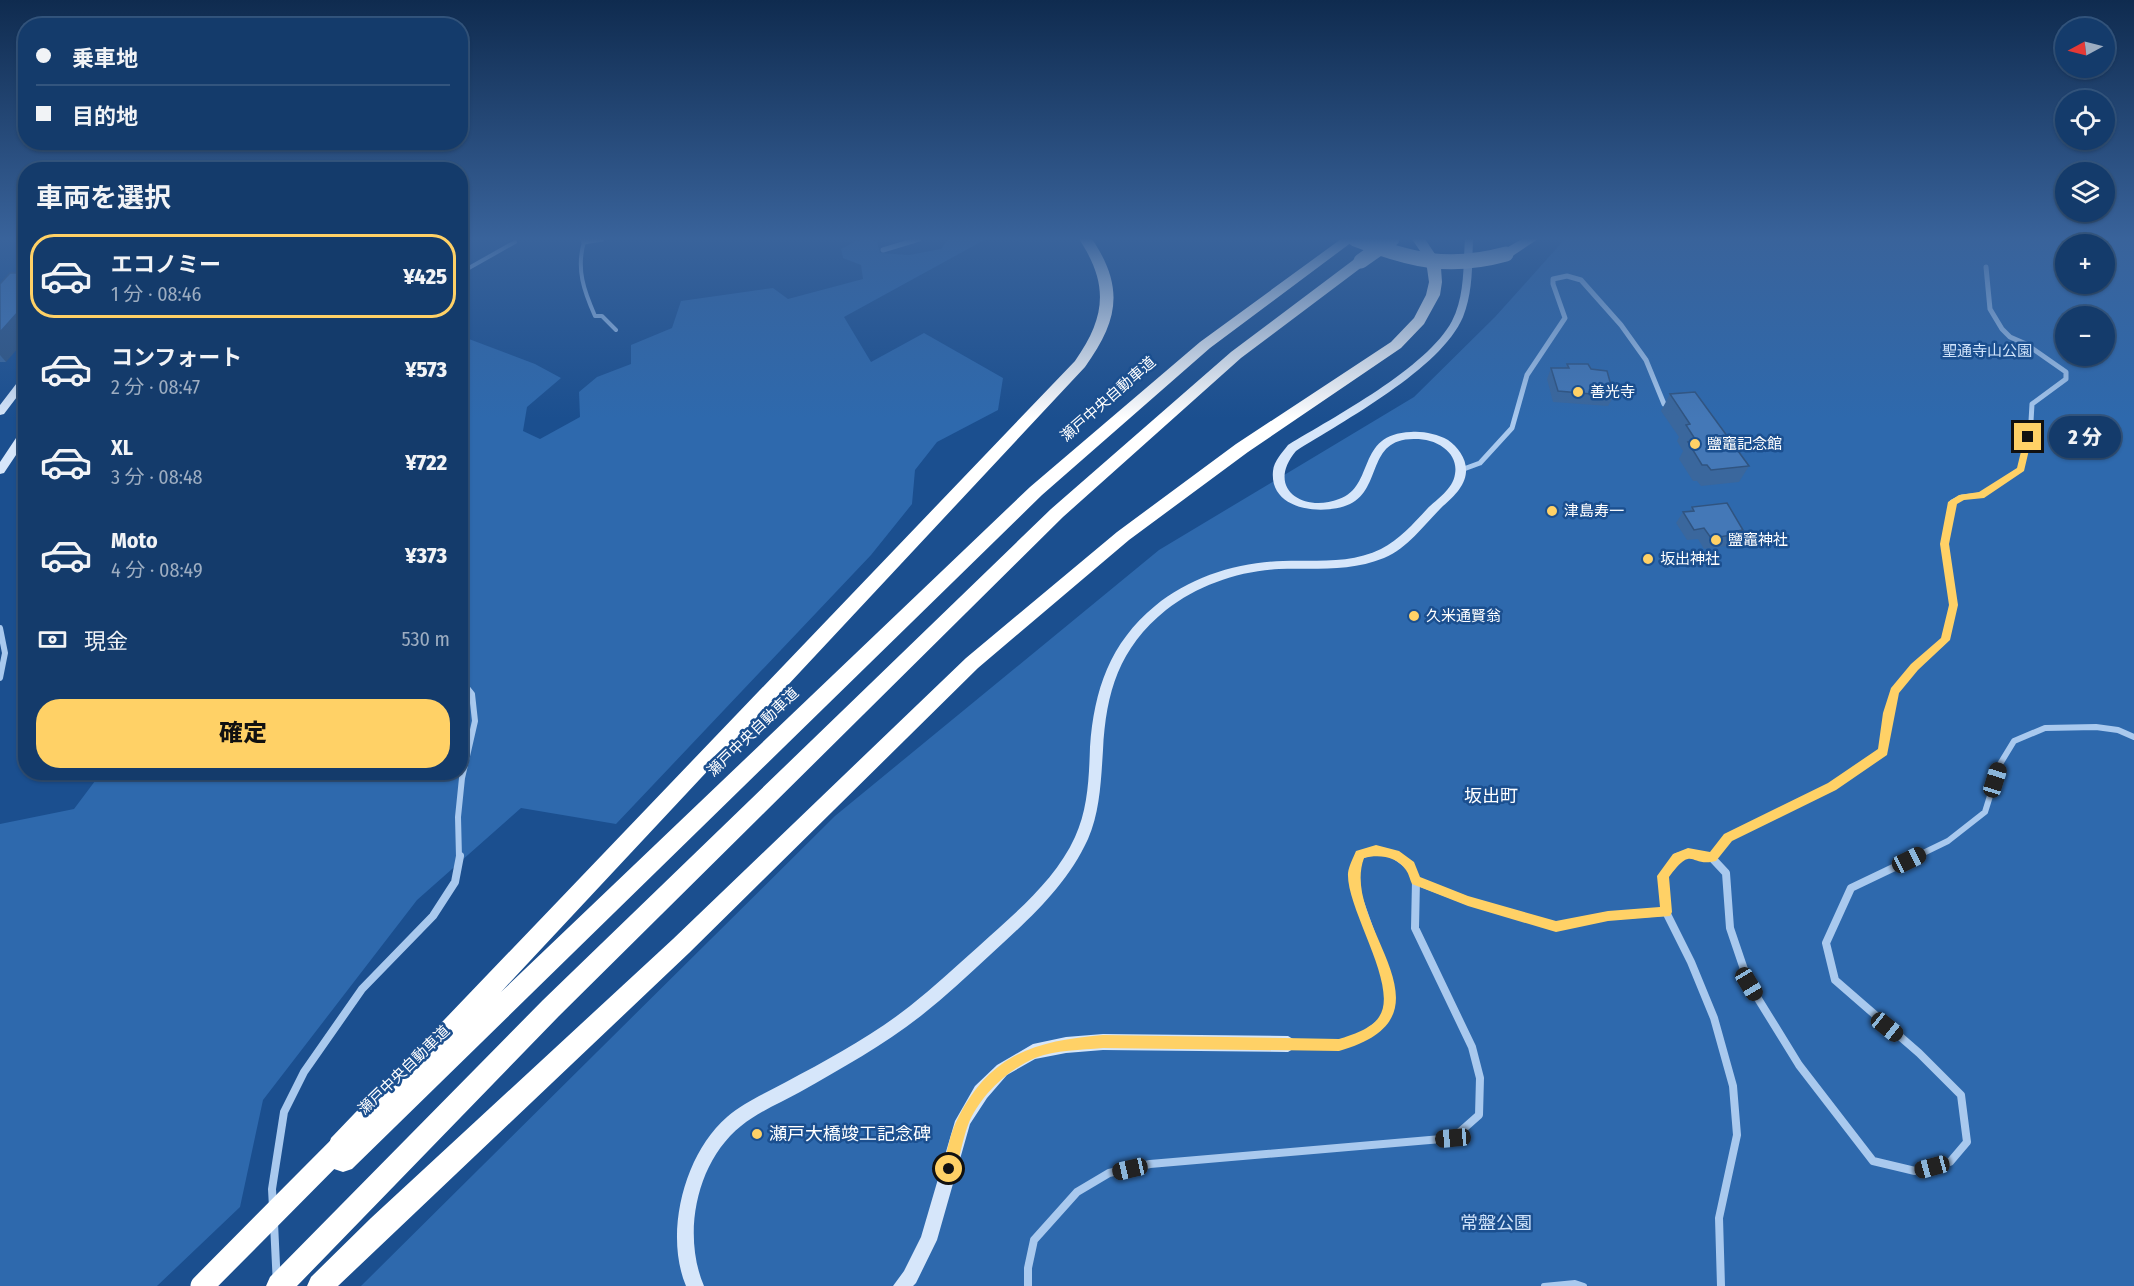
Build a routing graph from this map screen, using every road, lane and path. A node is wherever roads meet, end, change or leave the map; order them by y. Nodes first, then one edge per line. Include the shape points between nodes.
1 (588, 299) edge
2 (1108, 299) edge
3 (1269, 299) edge
4 (1310, 299) edge
5 (1430, 299) edge
6 (1464, 299) edge
7 (1560, 299) edge
8 (1598, 299) edge
9 (1989, 299) edge
10 (616, 330) dead end
11 (18, 388) edge
12 (1664, 404) dead end
13 (0, 412) edge
14 (18, 443) edge
15 (0, 470) edge
16 (1461, 470) junction
17 (0, 628) edge
18 (0, 678) edge
19 (468, 689) edge
20 (2134, 737) edge
21 (468, 752) edge
22 (462, 780) edge
23 (1712, 858) junction
24 (1416, 881) junction
25 (1666, 912) junction
26 (1288, 1044) joint
27 (341, 1153) junction
28 (202, 1286) edge
29 (211, 1286) edge
30 (278, 1286) edge
31 (320, 1286) edge
32 (694, 1286) edge
33 (902, 1286) edge
34 (1028, 1286) edge
35 (1544, 1286) edge
36 (1584, 1286) edge
37 (1721, 1286) edge

1 - 10 lane via 596,316 602,316
2 - 27 highway via 1101,332 1080,364 564,907
3 - 27 highway, 瀬戸中央自動車道 via 1205,345 1036,491
4 - 30 highway, bridge via 1236,355 1058,513 551,1008
5 - 31 highway via 1425,313 1396,345 1242,448 1123,536 972,663 681,946
6 - 16 street via 1456,322 1440,341 1396,381 1292,448 1278,471 1285,493 1307,506 1322,507 1350,499 1359,492 1376,452 1396,437 1422,435 1437,439 1450,447
7 - 16 street via 1565,318 1527,375 1512,428 1480,464
8 - 12 street via 1646,360
9 - 23 street via 1990,309 2002,329 2066,372 2066,379 2032,404 2021,469 1981,495 1953,502 1944,544 1953,605 1945,640 1894,691 1883,752 1832,787 1728,837
11 - 13 street
14 - 15 street
16 - 32 street via 1452,492 1386,552 1352,562 1235,571 1174,598 1134,635 1107,683 1100,709 1092,807 1082,837 1066,864 1011,925 920,1007 841,1061 733,1122 712,1147 695,1181 687,1209 685,1242 688,1274
17 - 18 street via 7,658
19 - 21 street via 475,721
20 - 23 street via 2096,727 2045,728 2014,741 2000,764 1985,812 1948,841 1851,888 1826,942 1835,980 1961,1095 1968,1142 1950,1162 1915,1171 1874,1161 1812,1083 1749,984 1730,928 1726,873
22 - 30 street via 460,853 455,882 433,916 362,989 304,1072 284,1112 272,1189
23 - 25 street via 1688,853 1677,857 1663,876
24 - 25 street via 1468,901 1556,926 1608,916
24 - 26 street via 1410,866 1395,855 1376,850 1360,855 1354,872 1356,891 1389,984 1385,1020 1361,1038 1339,1045
24 - 34 street via 1415,928 1472,1047 1480,1078 1479,1115 1453,1138 1150,1164 1109,1173 1077,1192 1034,1240
25 - 37 street via 1714,1018 1733,1086 1737,1135 1719,1218
26 - 33 street via 1066,1045 1033,1053 1002,1070 981,1092 963,1121 929,1239
27 - 28 highway, bridge
27 - 29 highway, 瀬戸中央自動車道
35 - 36 lane

